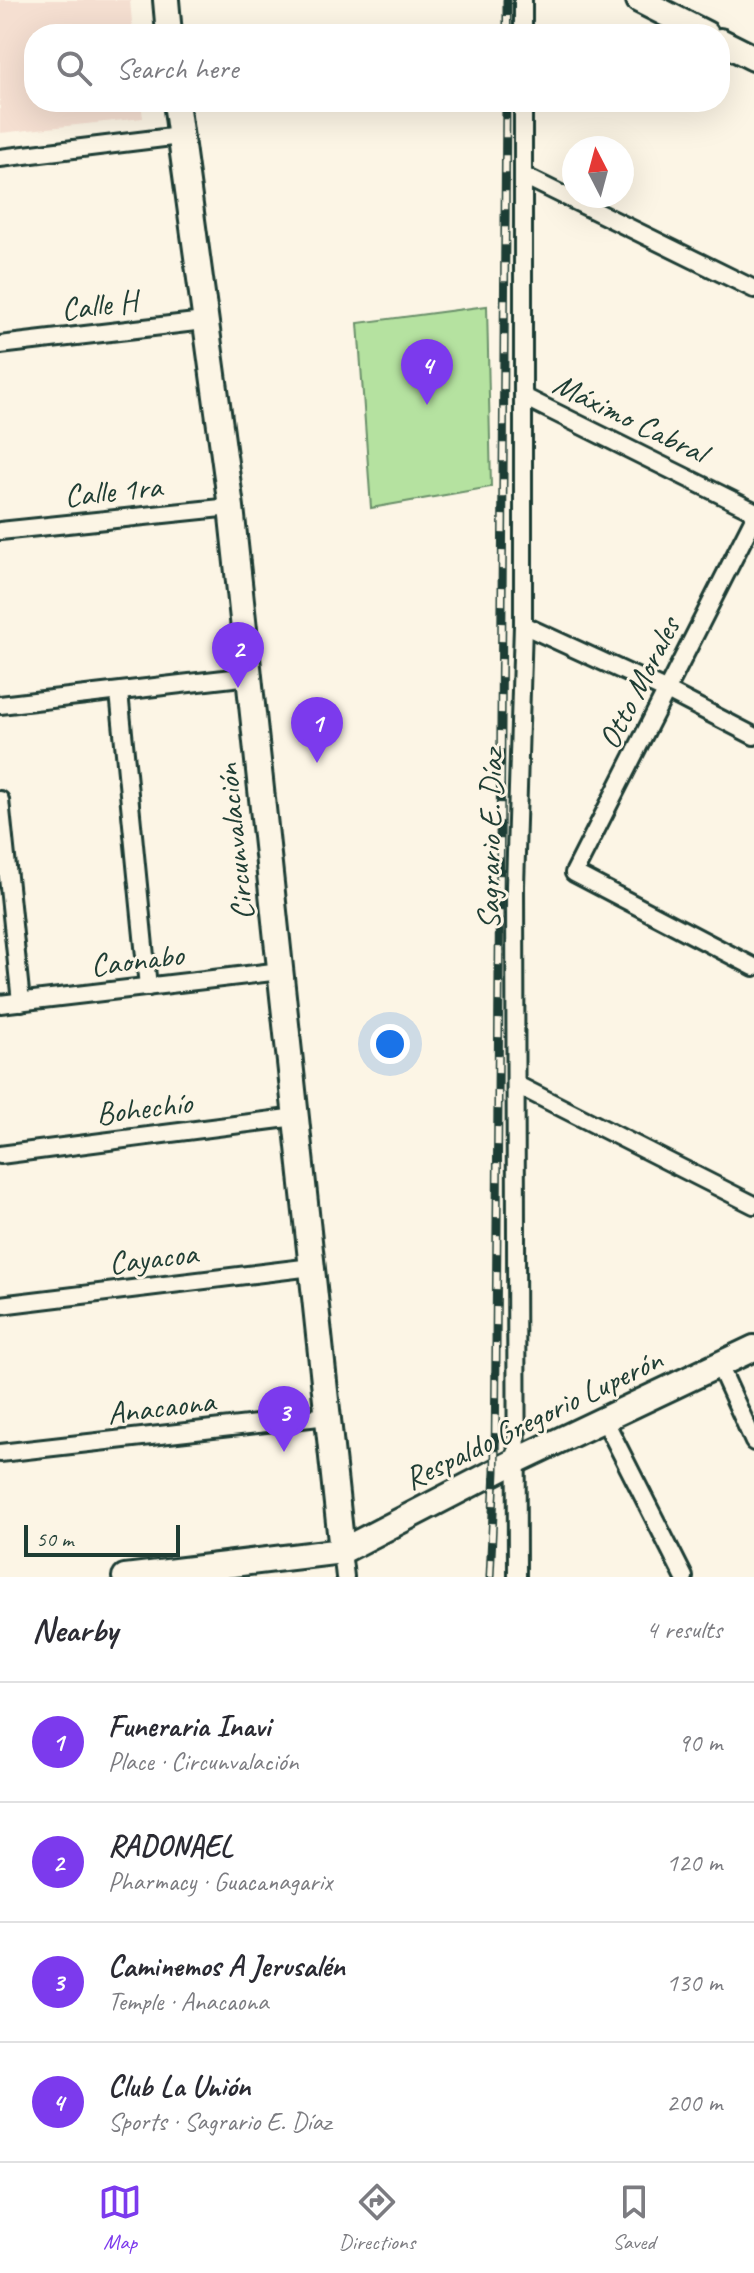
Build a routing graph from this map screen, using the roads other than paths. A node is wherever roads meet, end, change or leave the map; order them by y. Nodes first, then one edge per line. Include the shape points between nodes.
1 (166, 0) edge
2 (523, 0) edge
3 (639, 0) edge
4 (168, 24) edge
5 (523, 24) edge
6 (686, 24) edge
7 (730, 46) edge
8 (754, 58) edge
9 (177, 112) edge
10 (523, 112) edge
11 (180, 136) junction
12 (0, 158) edge
13 (524, 176) junction
14 (754, 289) edge
15 (204, 321) junction
16 (0, 345) edge
17 (524, 397) junction
18 (231, 507) junction
19 (754, 511) edge
20 (754, 518) edge
21 (0, 531) edge
22 (523, 625) junction
23 (250, 676) junction
24 (667, 691) junction
25 (119, 692) junction
26 (0, 705) edge
27 (754, 736) edge
28 (0, 800) edge
29 (754, 967) edge
30 (281, 971) junction
31 (148, 987) junction
32 (21, 1002) junction
33 (0, 1004) edge
34 (517, 1085) junction
35 (296, 1117) junction
36 (0, 1155) edge
37 (754, 1205) edge
38 (312, 1267) junction
39 (0, 1305) edge
40 (754, 1348) edge
41 (719, 1365) junction
42 (328, 1416) junction
43 (604, 1419) junction
44 (754, 1442) edge
45 (0, 1453) edge
46 (518, 1460) junction
47 (342, 1551) junction
48 (125, 1577) edge
49 (345, 1577) edge
50 (517, 1577) edge
51 (684, 1577) edge

1 - 4 street
2 - 5 street
3 - 6 street
7 - 8 street
9 - 11 street, Circunvalación
10 - 13 street, Sagrario E. Díaz
11 - 12 street
11 - 15 street, Circunvalación
13 - 14 street
13 - 17 street, Sagrario E. Díaz
15 - 16 street, Calle H
15 - 18 street, Circunvalación
17 - 19 street, Máximo Cabral
17 - 22 street, Sagrario E. Díaz
18 - 21 street, Calle 1ra
18 - 23 street, Circunvalación
20 - 24 street, Otto Morales
22 - 24 street
22 - 34 street, Sagrario E. Díaz via 515,886
23 - 25 street
23 - 30 street, Circunvalación
24 - 27 street
24 - 29 street, Otto Morales via 574,873
25 - 26 street
25 - 31 street
28 - 32 street
30 - 31 street, Caonabo
30 - 35 street, Circunvalación
31 - 32 street, Caonabo
32 - 33 street, Caonabo
34 - 37 street
34 - 46 street, Sagrario E. Díaz
35 - 36 street, Bohechío
35 - 38 street, Circunvalación
38 - 39 street, Cayacoa
38 - 42 street, Circunvalación
40 - 41 street, Respaldo Gregorio Luperón
41 - 43 street, Respaldo Gregorio Luperón
41 - 44 street
42 - 45 street, Anacaona
42 - 47 street, Circunvalación
43 - 46 street, Respaldo Gregorio Luperón
43 - 51 street
46 - 47 street, Respaldo Gregorio Luperón
46 - 50 street, Sagrario E. Díaz
47 - 48 street
47 - 49 street, Circunvalación

